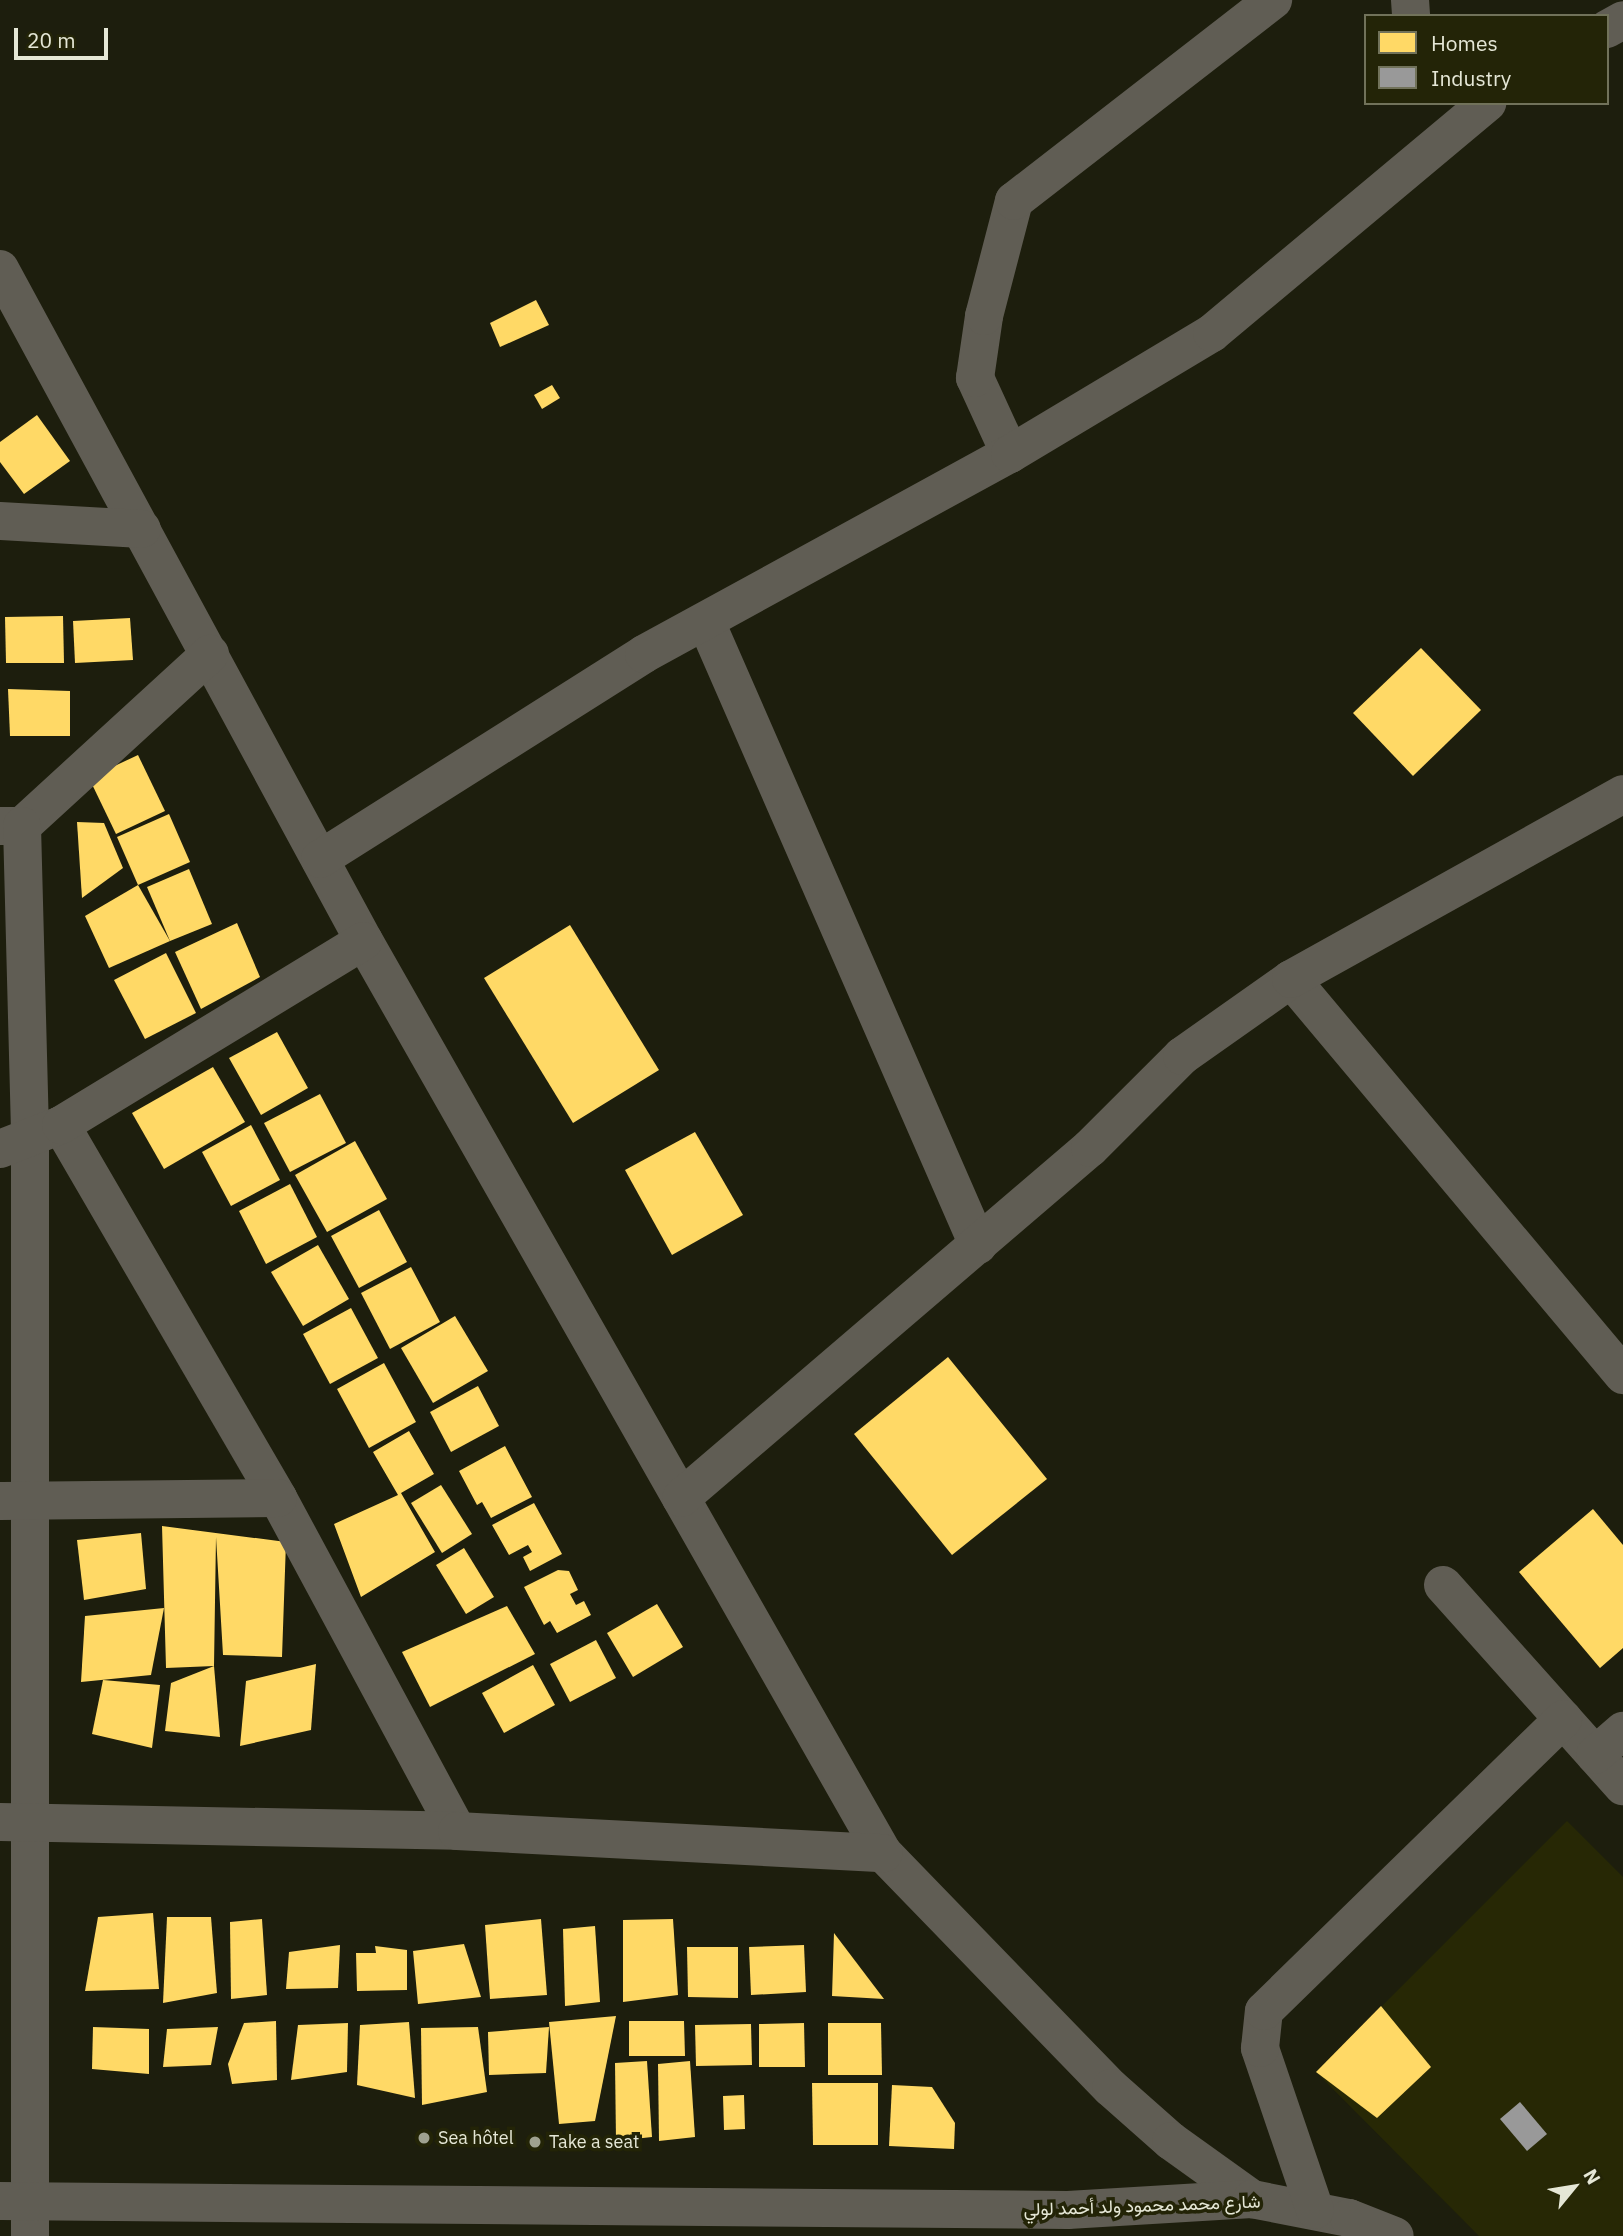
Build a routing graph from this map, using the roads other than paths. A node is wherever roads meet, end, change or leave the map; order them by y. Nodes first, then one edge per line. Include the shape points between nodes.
1 (1273, 0) edge
2 (1481, 105) edge
3 (1445, 118) edge
4 (0, 269) edge
5 (1010, 454) junction
6 (0, 521) edge
7 (142, 529) junction
8 (706, 622) junction
9 (210, 654) junction
10 (1623, 793) edge
11 (11, 826) edge
12 (320, 859) junction
13 (364, 942) junction
14 (1291, 979) junction
15 (30, 1138) edge
16 (978, 1245) junction
17 (1623, 1375) edge
18 (278, 1498) junction
19 (681, 1498) junction
20 (13, 1501) edge
21 (1443, 1585) dead end
22 (1563, 1719) junction
23 (1609, 1743) edge
24 (1623, 1786) edge
25 (16, 1822) edge
26 (457, 1830) junction
27 (883, 1853) junction
28 (1252, 2199) junction
29 (1315, 2210) junction
30 (21, 2212) edge
31 (460, 2220) edge
32 (710, 2222) edge
33 (1018, 2223) edge
34 (1395, 2236) edge

1 - 5 street via 1014,201 984,316 975,378
2 - 3 street
3 - 5 street via 1212,333
4 - 7 street
5 - 8 street
6 - 7 street
7 - 9 street
8 - 12 street via 644,654
8 - 16 street
9 - 11 street
9 - 12 street
10 - 14 street
11 - 15 street
12 - 13 street
13 - 15 street
13 - 19 street
14 - 16 street via 1182,1056 1090,1148
14 - 17 street
15 - 18 street
15 - 20 street
16 - 19 street
18 - 20 street
18 - 26 street
19 - 27 street
20 - 25 street
21 - 22 street
22 - 23 street
22 - 29 street via 1264,2011 1260,2048
23 - 24 street
25 - 26 street
25 - 30 street
26 - 27 street
27 - 28 street via 1111,2088 1171,2141
28 - 29 street, شارع محمد محمود ولد أحمد لولي
28 - 33 street, شارع محمد محمود ولد أحمد لولي
29 - 34 street, شارع محمد محمود ولد أحمد لولي
30 - 31 street, شارع محمد محمود ولد أحمد لولي
31 - 32 street, شارع محمد محمود ولد أحمد لولي
32 - 33 street, شارع محمد محمود ولد أحمد لولي

